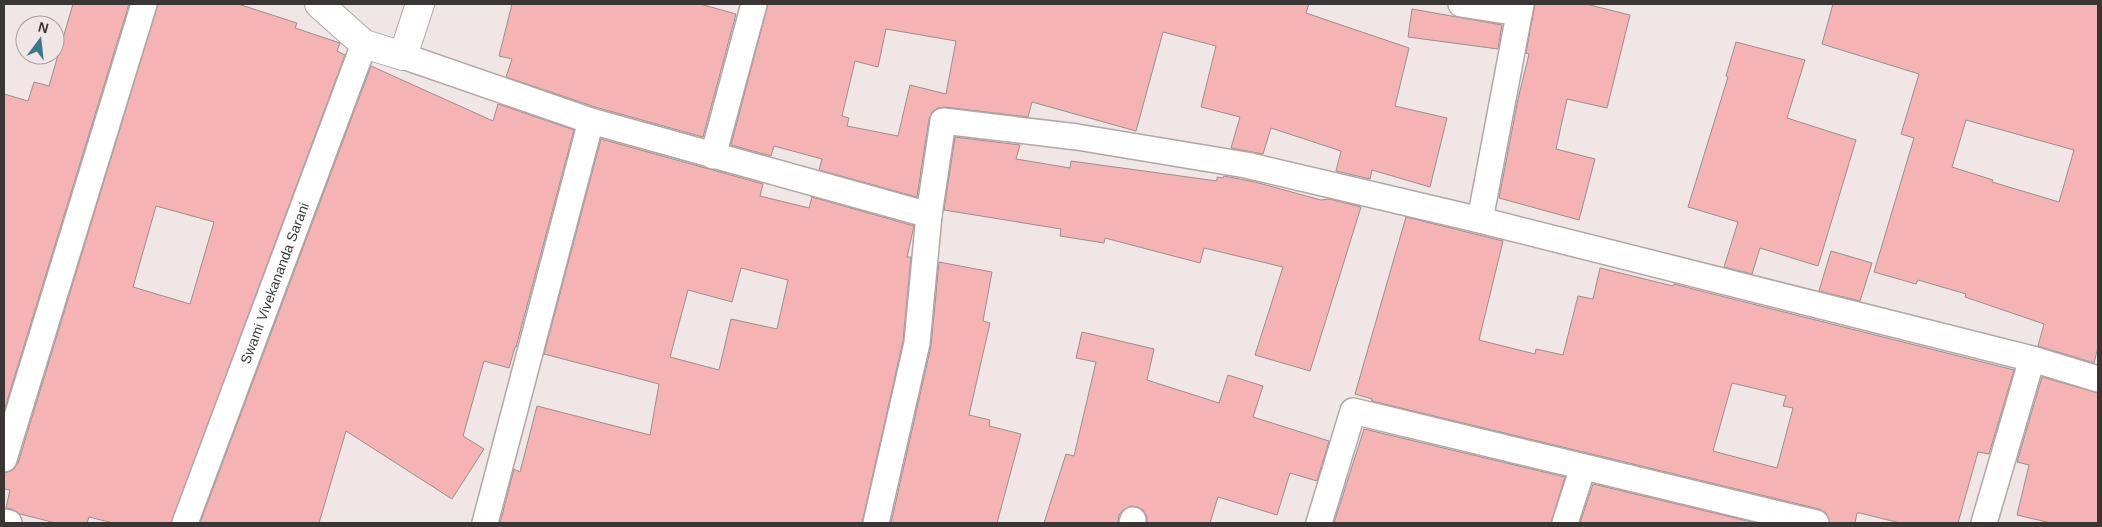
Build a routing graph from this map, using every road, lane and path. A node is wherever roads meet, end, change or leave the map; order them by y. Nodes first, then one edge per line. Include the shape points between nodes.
1 (144, 4) edge
2 (319, 4) edge
3 (420, 4) edge
4 (754, 4) edge
5 (1461, 4) edge
6 (1520, 8) edge
7 (364, 44) junction
8 (403, 56) junction
9 (591, 121) junction
10 (713, 156) junction
11 (929, 215) junction
12 (1480, 220) junction
13 (2032, 359) junction
14 (2098, 379) edge
15 (4, 459) edge
16 (1583, 466) junction
17 (4, 522) edge
18 (9, 523) edge
19 (185, 523) edge
20 (485, 523) edge
21 (876, 523) edge
22 (1319, 523) edge
23 (1565, 523) edge
24 (1816, 523) edge
25 (1984, 523) edge

1 - 15 street
2 - 7 street
3 - 8 street
4 - 10 street
5 - 6 street
6 - 12 street
7 - 8 street
7 - 19 street, Swami Vivekananda Sarani
8 - 9 street
9 - 10 street
9 - 20 street
10 - 11 street
11 - 12 street via 943,121 1077,137 1246,165
11 - 21 street via 917,343
12 - 13 street
13 - 14 street
13 - 25 street
16 - 22 street via 1353,410
16 - 23 street
16 - 24 street
17 - 18 street

